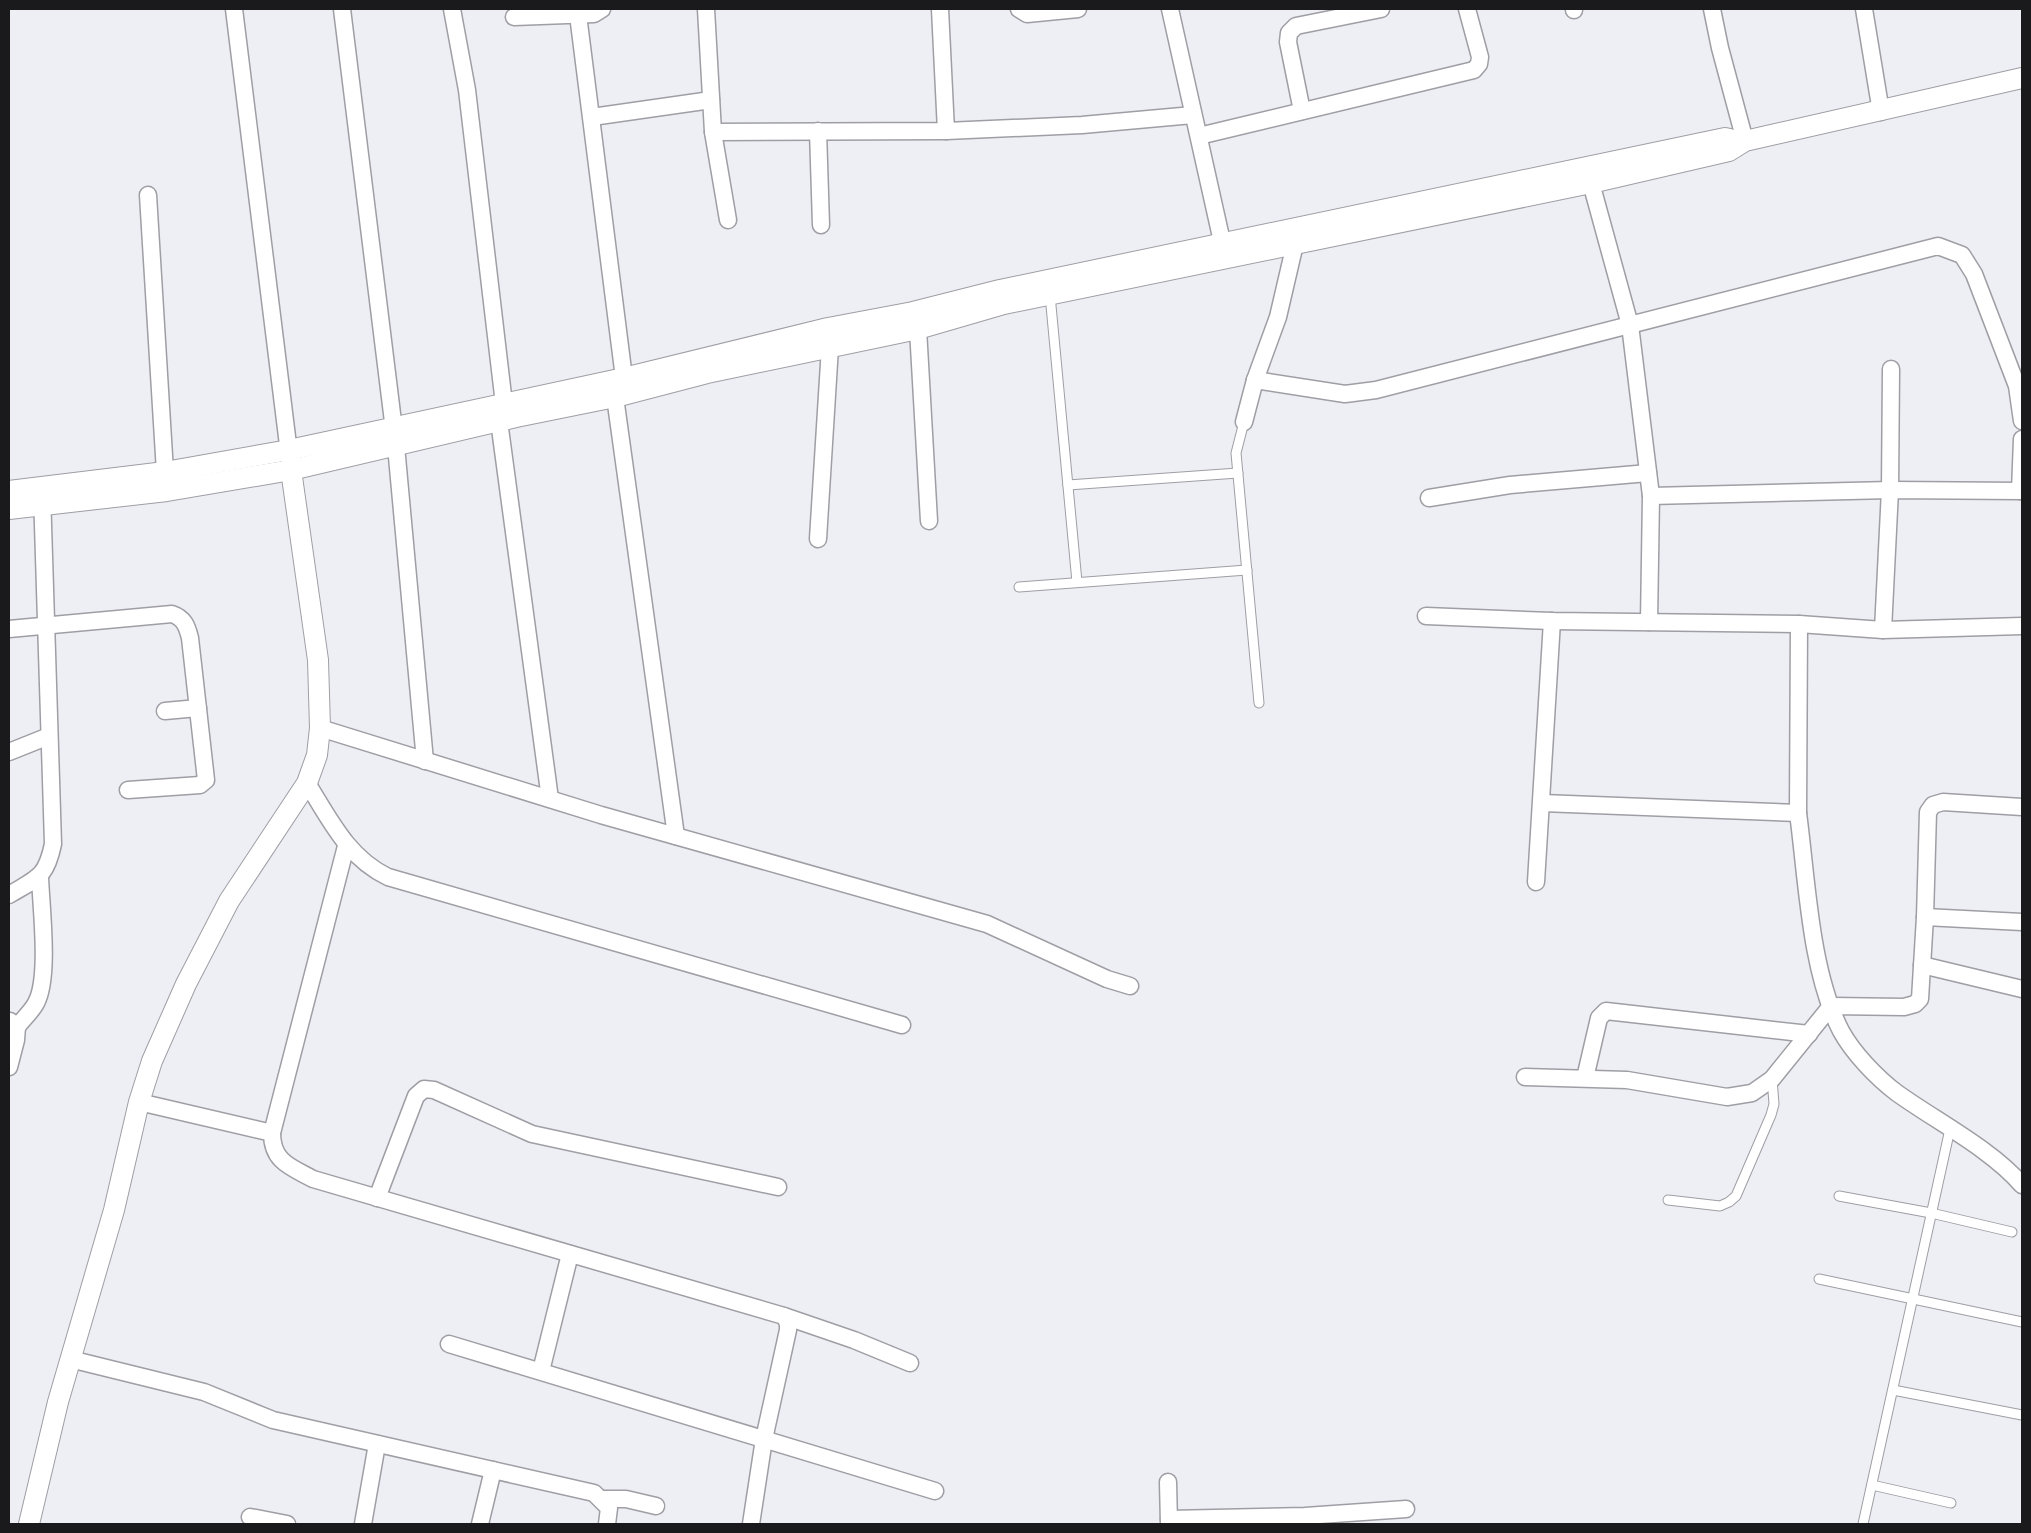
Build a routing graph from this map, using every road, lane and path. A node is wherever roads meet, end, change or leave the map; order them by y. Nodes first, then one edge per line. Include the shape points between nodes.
1 (234, 9) edge
2 (342, 9) edge
3 (452, 9) edge
4 (602, 9) edge
5 (706, 9) edge
6 (940, 9) edge
7 (1019, 9) edge
8 (1078, 9) edge
9 (1170, 9) edge
10 (1381, 9) edge
11 (1467, 9) edge
12 (1712, 9) edge
13 (1864, 9) edge
14 (558, 12) edge
15 (578, 15) junction
16 (514, 17) dead end
17 (2022, 78) edge
18 (712, 100) junction
19 (1302, 112) junction
20 (1881, 112) junction
21 (1193, 115) junction
22 (592, 117) junction
23 (946, 130) junction
24 (818, 131) junction
25 (713, 132) junction
26 (1199, 136) junction
27 (1745, 142) junction
28 (1589, 175) junction
29 (148, 195) dead end
30 (728, 220) dead end
31 (821, 225) dead end
32 (1295, 244) junction
33 (1224, 250) junction
34 (1050, 295) junction
35 (1630, 325) junction
36 (918, 329) junction
37 (830, 347) junction
38 (1891, 369) dead end
39 (624, 378) junction
40 (1255, 380) junction
41 (615, 397) junction
42 (501, 413) junction
43 (2022, 421) edge
44 (1244, 422) joint
45 (394, 436) junction
46 (2022, 439) edge
47 (288, 450) junction
48 (291, 470) junction
49 (165, 472) junction
50 (1238, 473) junction
51 (1648, 473) junction
52 (1068, 485) junction
53 (1890, 490) junction
54 (2021, 491) edge
55 (9, 492) edge
56 (1651, 496) junction
57 (42, 497) junction
58 (1429, 498) dead end
59 (9, 509) edge
60 (929, 521) dead end
61 (818, 539) dead end
62 (1247, 570) junction
63 (1078, 582) junction
64 (1019, 587) dead end
65 (1426, 616) dead end
66 (1552, 621) junction
67 (1648, 622) junction
68 (1799, 624) junction
69 (46, 626) junction
70 (2022, 626) edge
71 (9, 629) edge
72 (1883, 630) junction
73 (1259, 703) dead end
74 (198, 708) junction
75 (165, 710) dead end
76 (320, 728) junction
77 (49, 736) junction
78 (9, 752) edge
79 (426, 760) junction
80 (307, 783) junction
81 (128, 790) dead end
82 (550, 799) junction
83 (1542, 803) junction
84 (2022, 807) edge
85 (1798, 813) junction
86 (676, 836) junction
87 (346, 846) junction
88 (40, 877) junction
89 (1536, 882) dead end
90 (9, 894) edge
91 (1925, 917) junction
92 (2022, 922) edge
93 (1922, 965) junction
94 (1130, 986) dead end
95 (2022, 989) edge
96 (1831, 1006) junction
97 (13, 1024) edge
98 (902, 1025) dead end
99 (1809, 1034) junction
100 (9, 1067) edge
101 (1525, 1077) dead end
102 (1585, 1078) junction
103 (1772, 1079) junction
104 (139, 1102) junction
105 (1950, 1129) junction
106 (272, 1133) junction
107 (2022, 1185) edge
108 (778, 1187) dead end
109 (1840, 1196) dead end
110 (377, 1198) junction
111 (1668, 1200) dead end
112 (1931, 1213) junction
113 (2012, 1232) dead end
114 (570, 1254) junction
115 (1818, 1279) dead end
116 (1913, 1298) junction
117 (784, 1316) junction
118 (2022, 1322) edge
119 (449, 1344) dead end
120 (70, 1359) junction
121 (910, 1363) dead end
122 (541, 1371) junction
123 (1892, 1390) junction
124 (2022, 1415) edge
125 (764, 1439) junction
126 (377, 1444) junction
127 (493, 1470) junction
128 (1168, 1482) dead end
129 (1872, 1485) junction
130 (935, 1491) dead end
131 (602, 1500) junction
132 (1952, 1503) dead end
133 (656, 1506) dead end
134 (1406, 1509) dead end
135 (250, 1517) dead end
136 (1169, 1522) edge
137 (29, 1524) edge
138 (287, 1524) edge
139 (362, 1524) edge
140 (480, 1524) edge
141 (608, 1524) edge
142 (751, 1524) edge
143 (1863, 1524) edge

1 - 47 street
2 - 45 street
3 - 42 street via 467,90
4 - 15 street via 594,14
5 - 18 street
6 - 23 street
7 - 8 street via 1034,14
9 - 21 street
10 - 19 street via 1296,26 1289,33
11 - 19 street via 1480,57 1480,64 1474,70
12 - 27 street
13 - 20 street
14 - 15 street
14 - 16 street
15 - 22 street
17 - 20 street
18 - 22 street
18 - 25 street
19 - 26 street
20 - 27 street
21 - 23 street via 1082,125
21 - 26 street
22 - 39 street
23 - 24 street
24 - 25 street
24 - 31 street
25 - 30 street
26 - 33 street
27 - 28 street via 1729,151
28 - 32 street
28 - 33 street via 1414,205
28 - 35 street
29 - 49 street
32 - 33 street
32 - 40 street via 1278,317
33 - 34 street
33 - 39 street via 1000,290
34 - 36 street via 1004,304
34 - 52 lane
35 - 40 street via 1376,390 1345,394
35 - 43 street via 1938,246 1962,255 1974,274 2017,386
35 - 51 street
36 - 37 street
36 - 60 street
37 - 41 street via 707,373
37 - 61 street
38 - 53 street
39 - 41 street
39 - 42 street
40 - 44 street
41 - 42 street
41 - 86 street
42 - 45 street
42 - 82 street
44 - 50 lane via 1236,453
45 - 47 street
45 - 48 street
45 - 79 street
46 - 54 street
47 - 48 street
47 - 49 street
48 - 57 street via 167,491
48 - 76 street via 318,660
49 - 57 street
50 - 52 lane
50 - 62 lane
51 - 56 street
51 - 58 street via 1510,485
52 - 63 lane
53 - 54 street
53 - 56 street
53 - 72 street
55 - 57 street
56 - 67 street
57 - 59 street
57 - 69 street
62 - 63 lane
62 - 73 lane
63 - 64 lane
65 - 66 street
66 - 67 street
66 - 83 street
67 - 68 street
68 - 72 street
68 - 85 street
69 - 71 street
69 - 74 street via 172,614 180,617 190,638
69 - 77 street
70 - 72 street
74 - 75 street
74 - 81 street via 206,780 200,785
76 - 79 street
76 - 80 street via 317,755
77 - 78 street
77 - 88 street via 53,844 49,863
79 - 82 street
80 - 87 street
80 - 104 street via 229,901 186,984 152,1061
82 - 86 street
83 - 85 street
83 - 89 street
84 - 91 street via 1943,802 1933,805 1928,812
85 - 96 street via 1820,976
86 - 94 street via 987,924 1107,979
87 - 98 street via 370,869 388,877
87 - 106 street
88 - 90 street
88 - 97 street via 41,989 36,1003
91 - 92 street
91 - 93 street
93 - 95 street
93 - 96 street via 1920,999 1915,1004 1904,1008
96 - 99 street
96 - 105 street via 1842,1032 1874,1074
97 - 100 street via 16,1040
99 - 102 street via 1606,1011 1599,1018
99 - 103 street
101 - 102 street
102 - 103 street via 1627,1080 1727,1097 1752,1093
103 - 111 lane via 1774,1104 1771,1115 1736,1196 1720,1206
104 - 106 street
104 - 120 street via 114,1210
105 - 107 street
105 - 112 lane
106 - 110 street via 272,1148 283,1163 313,1179
108 - 110 street via 532,1134 434,1090 424,1089 416,1096
109 - 112 lane
110 - 114 street
112 - 113 lane
112 - 116 lane
114 - 117 street
114 - 122 street
115 - 116 lane
116 - 118 lane
116 - 123 lane
117 - 121 street
117 - 125 street via 788,1330
119 - 122 street
120 - 126 street via 204,1392 273,1420
120 - 137 street
122 - 125 street
123 - 124 lane
123 - 129 lane
125 - 130 street
125 - 142 street
126 - 127 street
126 - 139 street
127 - 131 street via 594,1493
127 - 140 street
128 - 136 street
129 - 132 lane
129 - 143 lane
131 - 133 street via 626,1499
131 - 141 street via 609,1508
134 - 136 street
135 - 138 street

